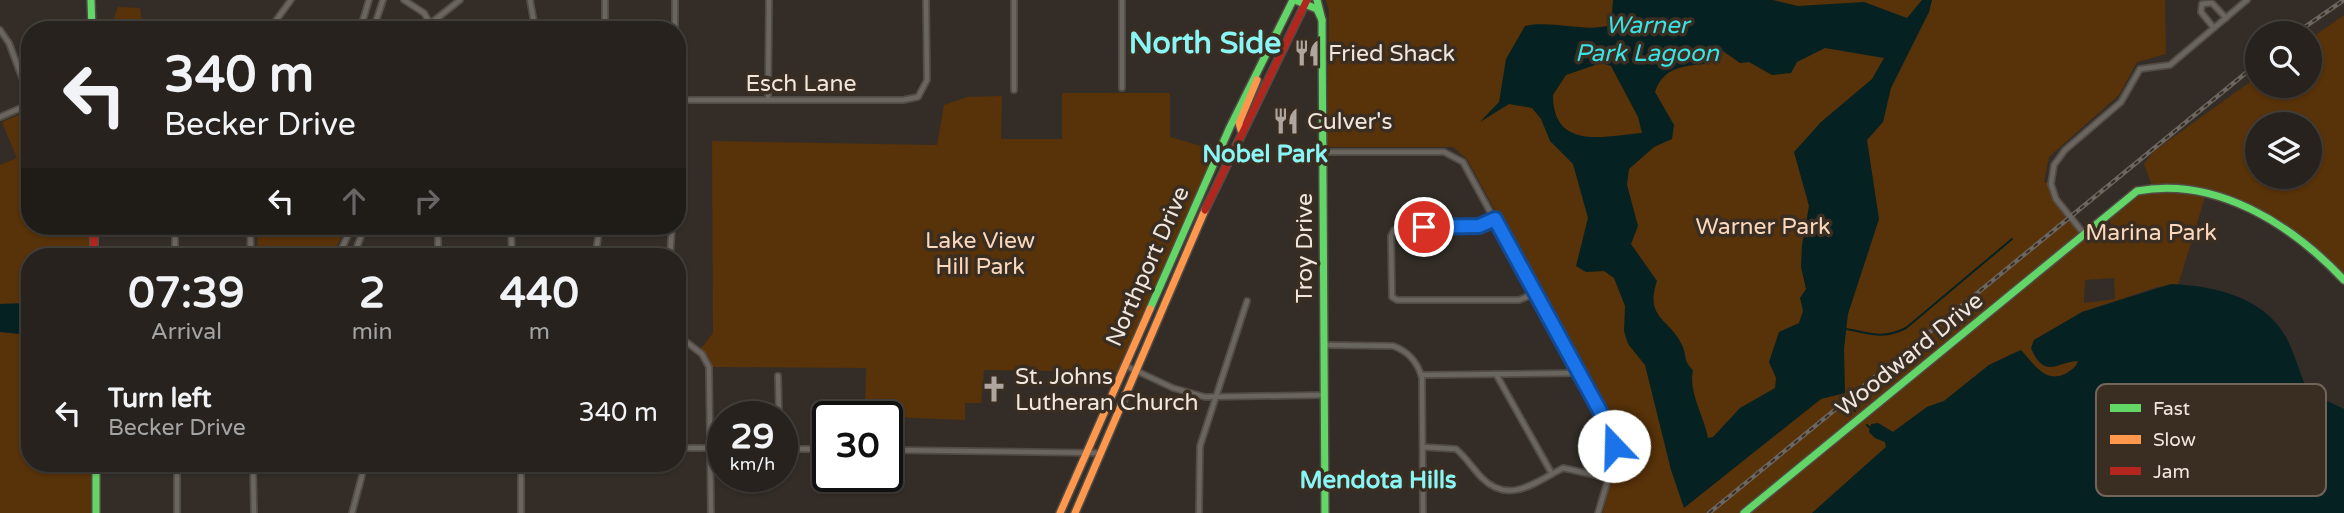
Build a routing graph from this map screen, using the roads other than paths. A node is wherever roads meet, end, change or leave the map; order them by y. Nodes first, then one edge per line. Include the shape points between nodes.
1 (92, 0) edge
2 (291, 0) edge
3 (369, 0) edge
4 (383, 0) edge
5 (404, 0) edge
6 (460, 0) edge
7 (530, 0) edge
8 (605, 0) edge
9 (676, 0) edge
10 (769, 0) edge
11 (926, 0) edge
12 (1014, 0) edge
13 (1122, 0) edge
14 (1294, 0) edge
15 (1317, 0) edge
16 (2247, 0) edge
17 (1306, 1) edge
18 (2226, 18) junction
19 (1322, 20) junction
20 (92, 21) edge
21 (276, 21) edge
22 (363, 21) edge
23 (376, 21) edge
24 (430, 21) edge
25 (434, 21) edge
26 (534, 21) edge
27 (605, 21) edge
28 (675, 21) edge
29 (2214, 28) junction
30 (0, 30) edge
31 (1259, 69) junction
32 (21, 75) edge
33 (1122, 88) dead end
34 (1014, 90) dead end
35 (686, 100) edge
36 (768, 100) junction
37 (21, 108) edge
38 (0, 117) edge
39 (1241, 130) junction
40 (1323, 152) junction
41 (1495, 219) junction
42 (2085, 235) junction
43 (2344, 280) edge
44 (1536, 293) junction
45 (1247, 301) dead end
46 (686, 342) edge
47 (1323, 345) junction
48 (1124, 365) junction
49 (1136, 370) junction
50 (1580, 373) junction
51 (1496, 374) junction
52 (1421, 375) junction
53 (778, 376) dead end
54 (1323, 395) junction
55 (1217, 397) junction
56 (710, 401) edge
57 (779, 401) edge
58 (1423, 447) junction
59 (686, 448) edge
60 (707, 448) edge
61 (903, 450) edge
62 (1086, 452) junction
63 (1100, 453) junction
64 (96, 472) edge
65 (177, 472) edge
66 (253, 472) edge
67 (363, 472) edge
68 (521, 472) edge
69 (1552, 474) junction
70 (1609, 478) junction
71 (711, 492) edge
72 (96, 513) edge
73 (177, 513) edge
74 (254, 513) edge
75 (352, 513) edge
76 (521, 513) edge
77 (711, 513) edge
78 (1060, 513) edge
79 (1074, 513) edge
80 (1199, 513) edge
81 (1325, 513) edge
82 (1423, 513) edge
83 (1598, 513) edge
84 (1744, 513) edge

1 - 20 street
2 - 21 street
3 - 22 street
4 - 23 street
5 - 24 street
6 - 25 street
7 - 26 street
8 - 27 street
9 - 28 street
10 - 36 street
11 - 36 street, Esch Lane via 927,80 922,92 906,100
12 - 34 street
13 - 33 street
14 - 17 street
14 - 31 street, Northport Drive
15 - 19 street, Troy Drive
16 - 18 street
17 - 19 street
17 - 39 street, Northport Drive
18 - 29 street
18 - 29 street via 2206,2 2200,9
19 - 40 street, Troy Drive
29 - 42 street via 2170,65 2140,69 2121,102 2058,157 2052,175 2054,192
30 - 32 street
31 - 39 street via 1239,123
31 - 48 street, Northport Drive
35 - 36 street, Esch Lane
37 - 38 street
39 - 49 street, Northport Drive
40 - 41 street via 1452,154 1463,162
40 - 47 street, Troy Drive
41 - 44 street
41 - 44 street via 1479,226 1399,228 1391,233 1390,292 1395,299 1519,300
42 - 43 street, Woodward Drive via 2127,196 2168,184 2237,204 2286,230 2317,251
42 - 84 street, Woodward Drive
44 - 50 street
45 - 55 street
46 - 56 street via 699,351 709,368
47 - 52 street via 1393,346 1412,359
47 - 54 street, Troy Drive
48 - 49 street
48 - 62 street, Northport Drive
49 - 55 street via 1188,393
49 - 63 street, Northport Drive
50 - 51 street
50 - 70 street via 1613,437
51 - 52 street
51 - 69 street
52 - 58 street
53 - 57 street
54 - 55 street
54 - 81 street, Troy Drive
55 - 80 street via 1198,453
58 - 69 street via 1455,449 1489,484 1507,492 1529,487
58 - 82 street
59 - 60 street
61 - 62 street
62 - 63 street
62 - 78 street, Northport Drive
63 - 79 street, Northport Drive
64 - 72 street
65 - 73 street
66 - 74 street
67 - 75 street
68 - 76 street
69 - 70 street via 1567,468
70 - 83 street
71 - 77 street

